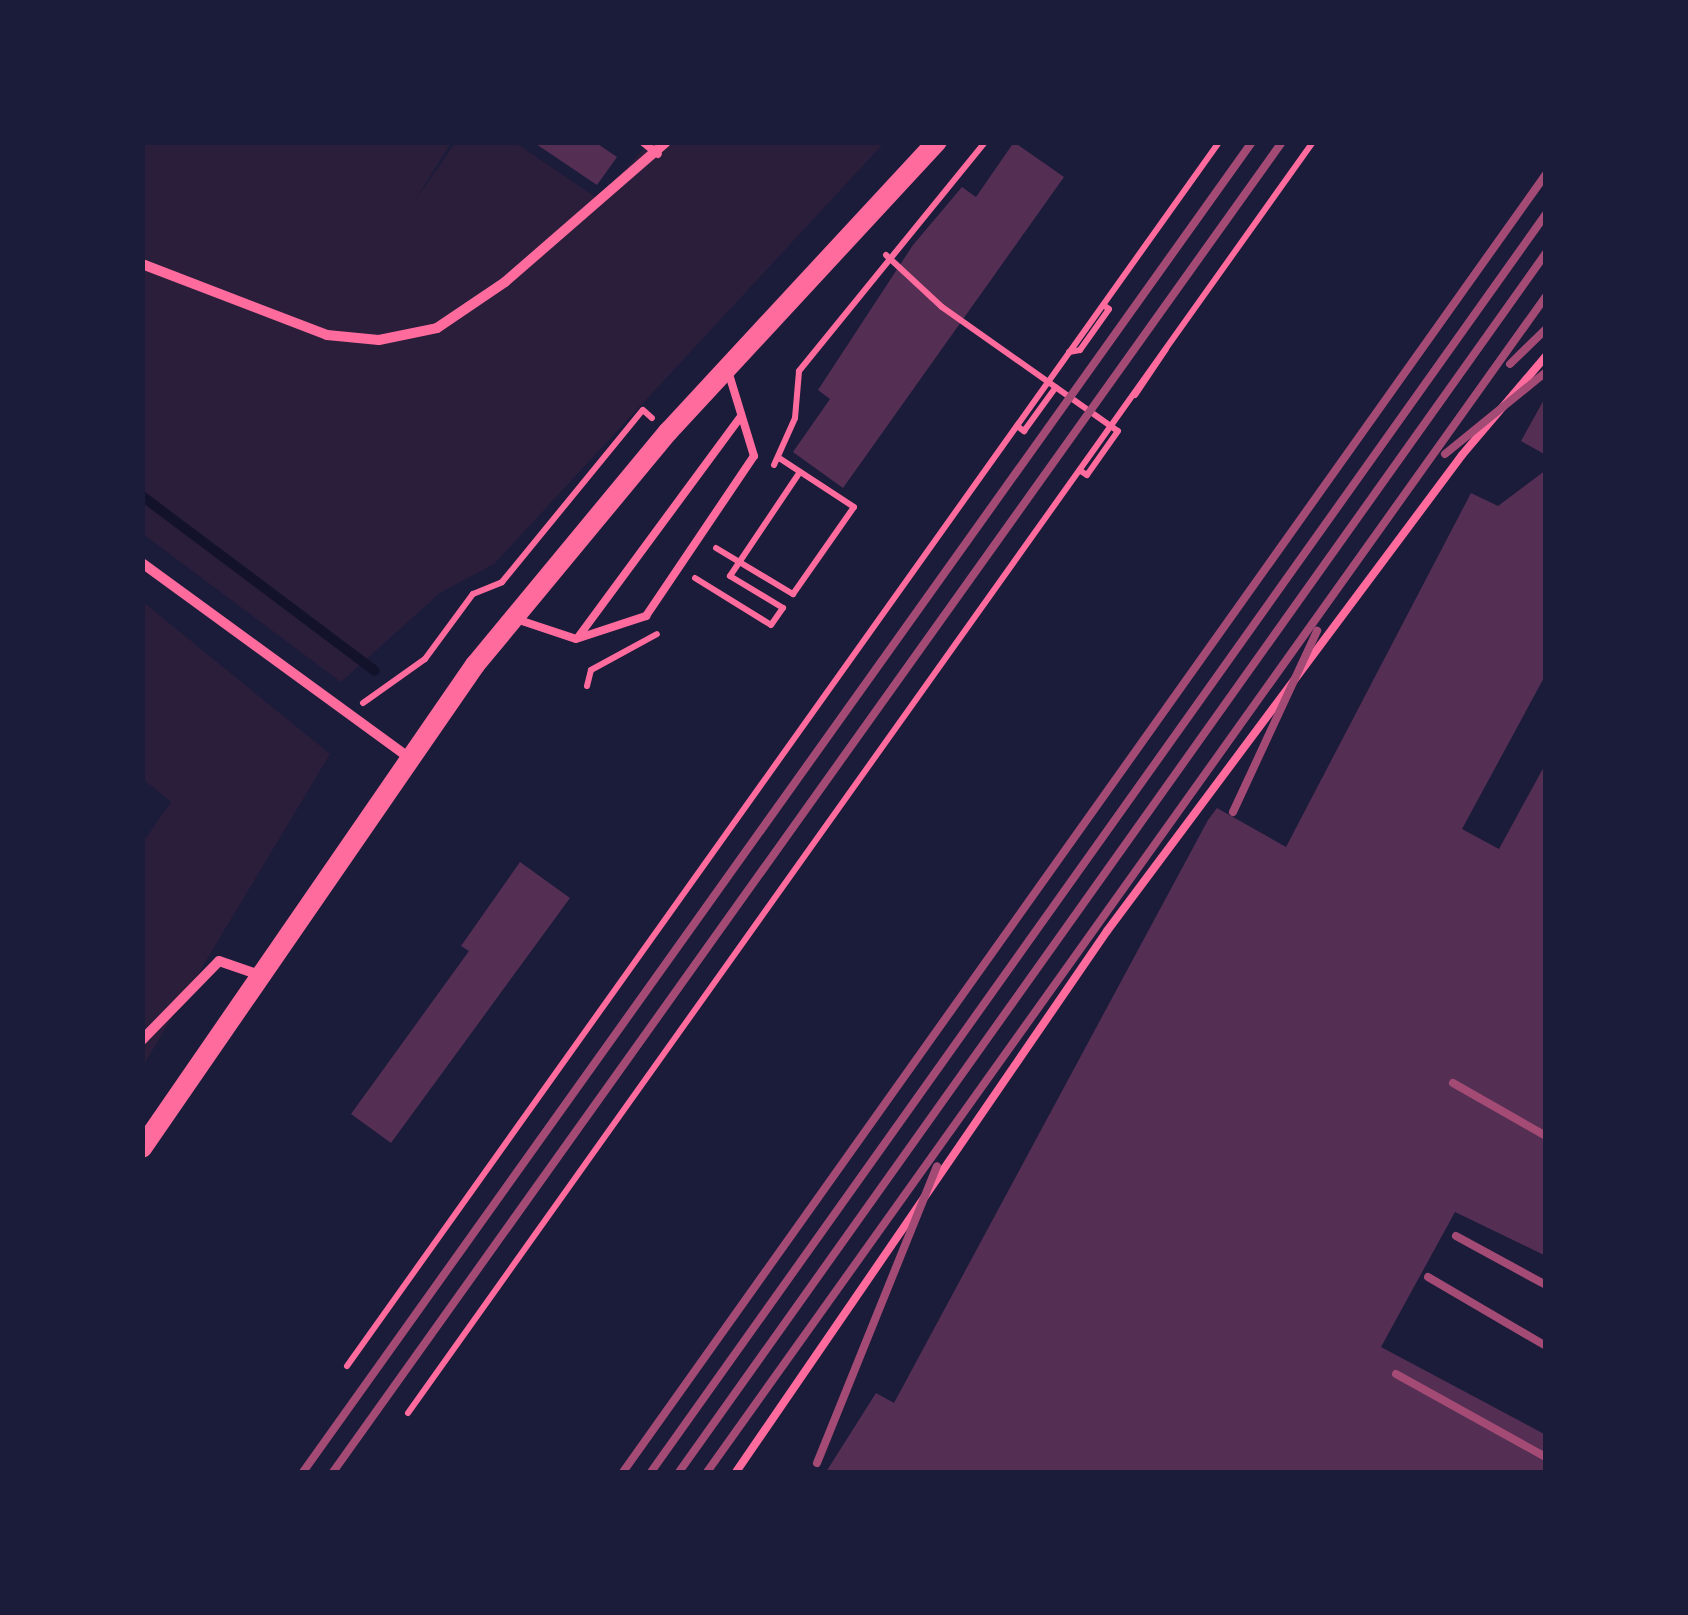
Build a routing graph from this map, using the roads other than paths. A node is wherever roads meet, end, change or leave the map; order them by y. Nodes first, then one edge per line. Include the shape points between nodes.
1 (643, 142) edge
2 (666, 142) edge
3 (938, 142) edge
4 (658, 154) junction
5 (142, 264) edge
6 (1546, 356) edge
7 (728, 370) junction
8 (740, 418) junction
9 (142, 562) edge
10 (513, 618) junction
11 (576, 639) junction
12 (405, 755) junction
13 (257, 974) junction
14 (142, 1040) edge
15 (142, 1148) edge
16 (736, 1472) edge

1 - 4 lane
2 - 4 street
3 - 7 main road
4 - 5 street via 506,282 418,332 327,334
6 - 16 lane via 1462,454 1107,932
7 - 8 lane
7 - 10 main road
8 - 11 lane via 618,595
8 - 11 lane via 754,456 646,616
9 - 12 street
10 - 11 lane
10 - 12 main road
12 - 13 main road
13 - 14 street via 219,961
13 - 15 main road

